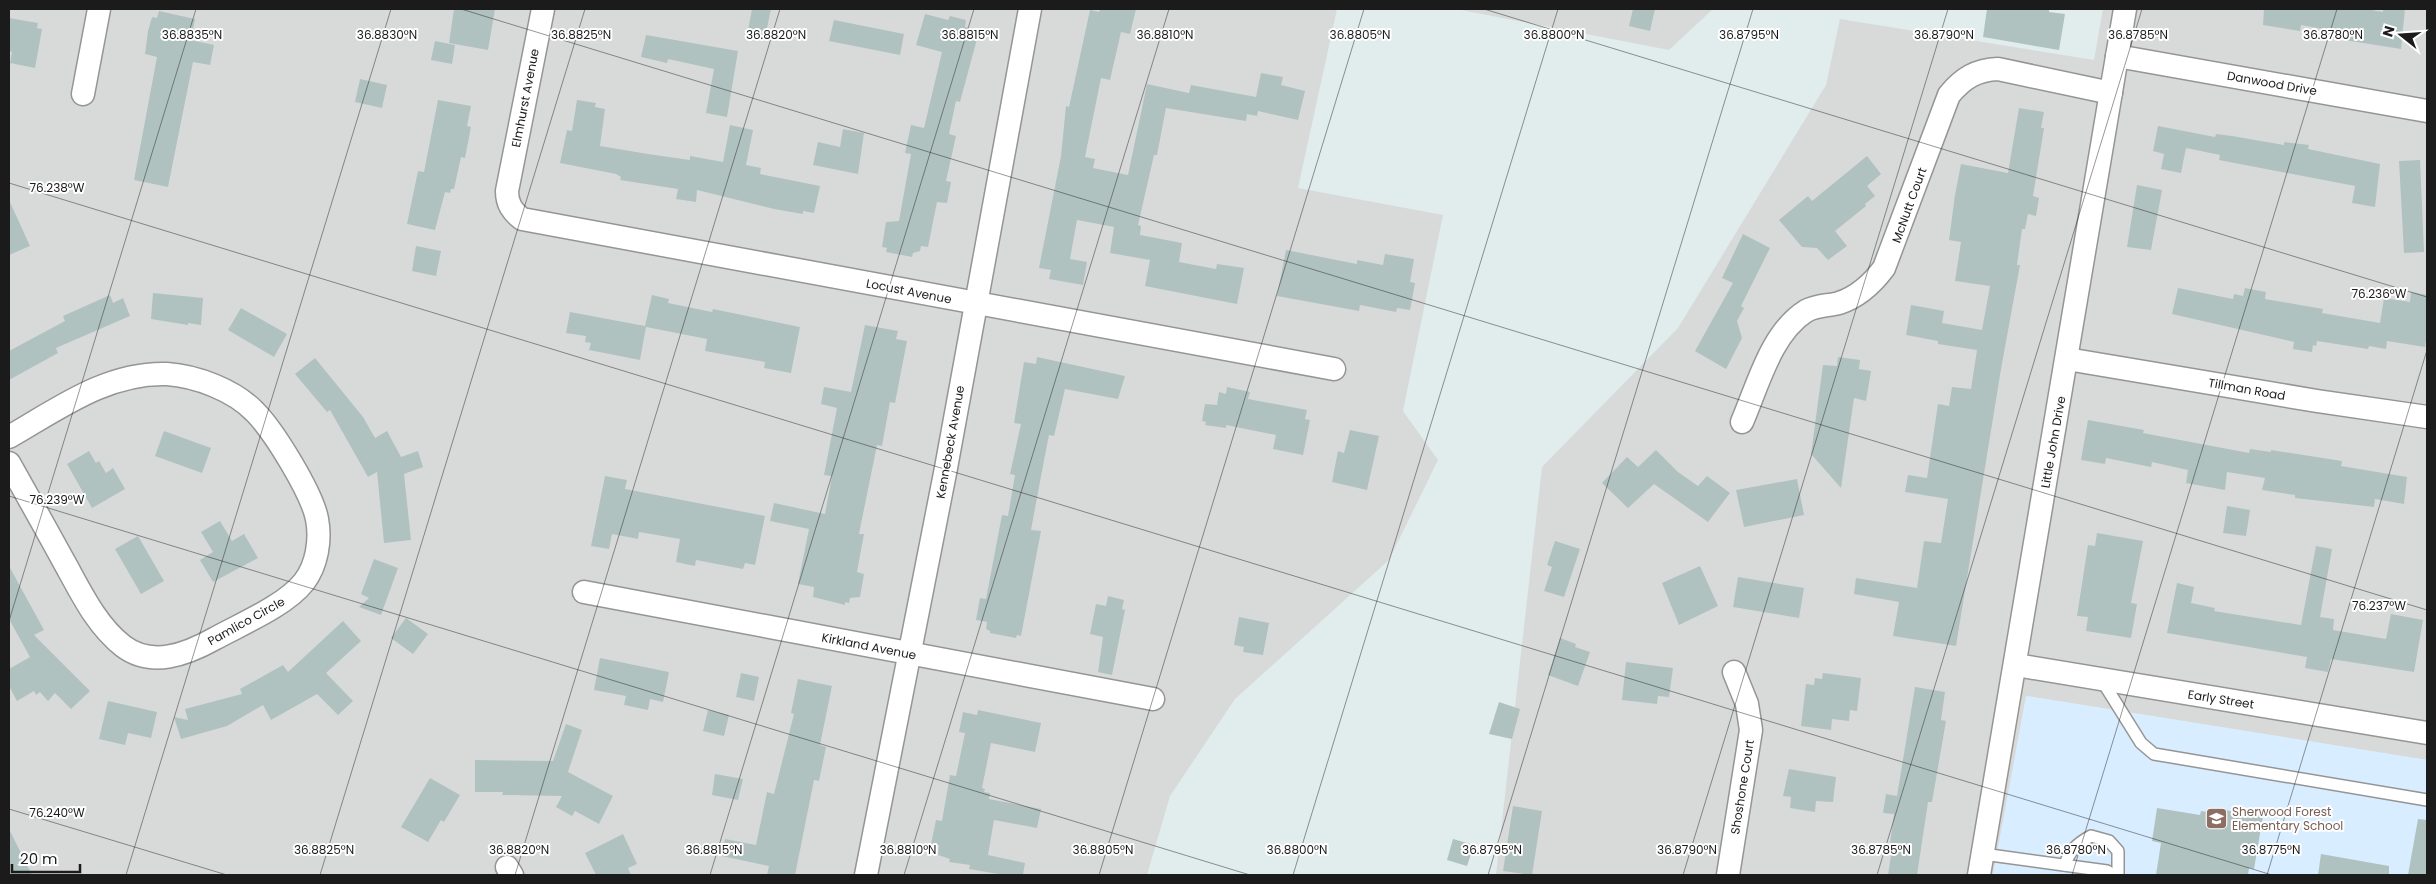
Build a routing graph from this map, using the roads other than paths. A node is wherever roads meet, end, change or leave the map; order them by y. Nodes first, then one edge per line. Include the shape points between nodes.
1 (99, 9) edge
2 (543, 9) edge
3 (1030, 9) edge
4 (2125, 9) edge
5 (2117, 56) junction
6 (2111, 93) junction
7 (83, 94) dead end
8 (2427, 110) edge
9 (507, 187) joint
10 (975, 304) junction
11 (2067, 359) junction
12 (1334, 370) dead end
13 (2427, 417) edge
14 (1742, 422) dead end
15 (9, 437) edge
16 (9, 463) edge
17 (584, 592) dead end
18 (911, 654) junction
19 (2016, 665) junction
20 (1734, 672) dead end
21 (2101, 679) junction
22 (1153, 699) dead end
23 (2427, 733) edge
24 (2427, 800) edge
25 (2053, 864) junction
26 (1981, 865) edge
27 (2065, 865) junction
28 (866, 875) edge
29 (1728, 875) edge
30 (2050, 875) edge
31 (2114, 875) edge
32 (2118, 875) edge

1 - 7 street
2 - 9 street, Elmhurst Avenue
3 - 10 street, Kennebeck Avenue
4 - 5 street, Little John Drive
5 - 6 street, Little John Drive
5 - 8 street, Danwood Drive
6 - 11 street, Little John Drive
6 - 14 street, McNutt Court via 1998,69 1970,75 1959,82 1949,95 1884,268 1874,282 1858,294 1839,303 1808,310 1792,321 1780,336
9 - 10 street, Locust Avenue via 507,200 513,212 522,219
10 - 12 street, Locust Avenue
10 - 18 street, Kennebeck Avenue
11 - 13 street, Tillman Road
11 - 19 street, Little John Drive
15 - 16 street, Pamlico Circle via 83,394 135,376 166,374 216,387 235,396 255,412 291,462 317,520 314,564 304,582 290,596 196,649 176,656 157,658 142,655 119,642 89,607
17 - 18 street, Kirkland Avenue
18 - 22 street, Kirkland Avenue
18 - 28 street, Kennebeck Avenue
19 - 21 street, Early Street
19 - 26 street, Little John Drive
20 - 29 street, Shoshone Court via 1747,704 1751,730
21 - 23 street, Early Street
21 - 24 lane via 2142,743 2154,754
25 - 26 lane
25 - 27 lane
25 - 30 lane
27 - 31 lane via 2107,871
27 - 32 lane via 2068,854 2091,836 2109,840 2118,851

